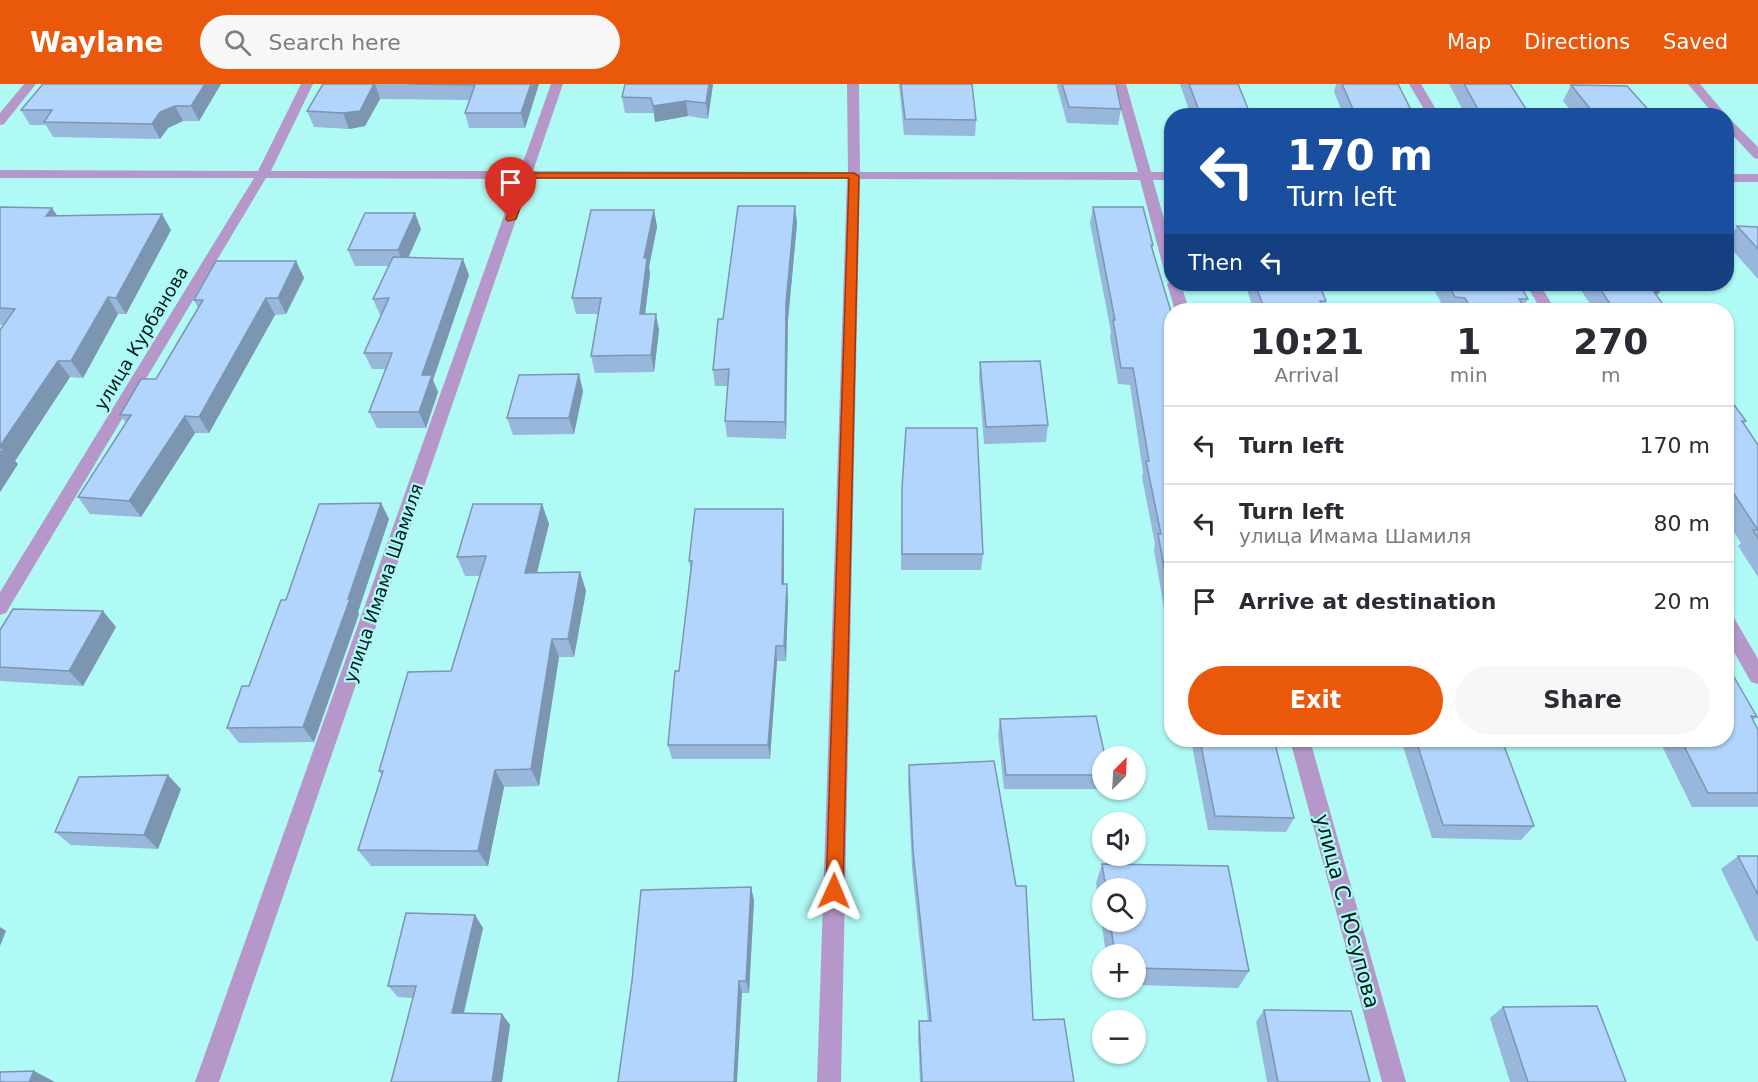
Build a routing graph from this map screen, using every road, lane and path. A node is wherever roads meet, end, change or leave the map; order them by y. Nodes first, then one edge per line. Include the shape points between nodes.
1 (30, 84) edge
2 (307, 84) edge
3 (557, 84) edge
4 (853, 84) edge
5 (1120, 84) edge
6 (1415, 84) edge
7 (1694, 84) edge
8 (1429, 108) edge
9 (1715, 108) edge
10 (0, 121) edge
11 (1734, 129) edge
12 (1758, 155) edge
13 (0, 174) edge
14 (262, 175) junction
15 (527, 175) junction
16 (854, 176) junction
17 (1145, 176) junction
18 (1164, 176) edge
19 (1734, 178) edge
20 (1758, 178) edge
21 (1164, 245) edge
22 (0, 608) edge
23 (1734, 635) edge
24 (1758, 676) edge
25 (1302, 747) edge
26 (207, 1082) edge
27 (829, 1082) edge
28 (1394, 1082) edge

1 - 10 street
2 - 14 street, улица Курбанова
3 - 15 street, улица Имама Шамиля
4 - 16 street
5 - 17 street
6 - 8 street
7 - 9 street
11 - 12 street
13 - 14 street
14 - 15 street
14 - 22 street, улица Курбанова
15 - 16 street
15 - 26 street, улица Имама Шамиля
16 - 17 street
16 - 27 street
17 - 18 street
17 - 21 street
19 - 20 street
23 - 24 street
25 - 28 street, улица С. Юсупова

